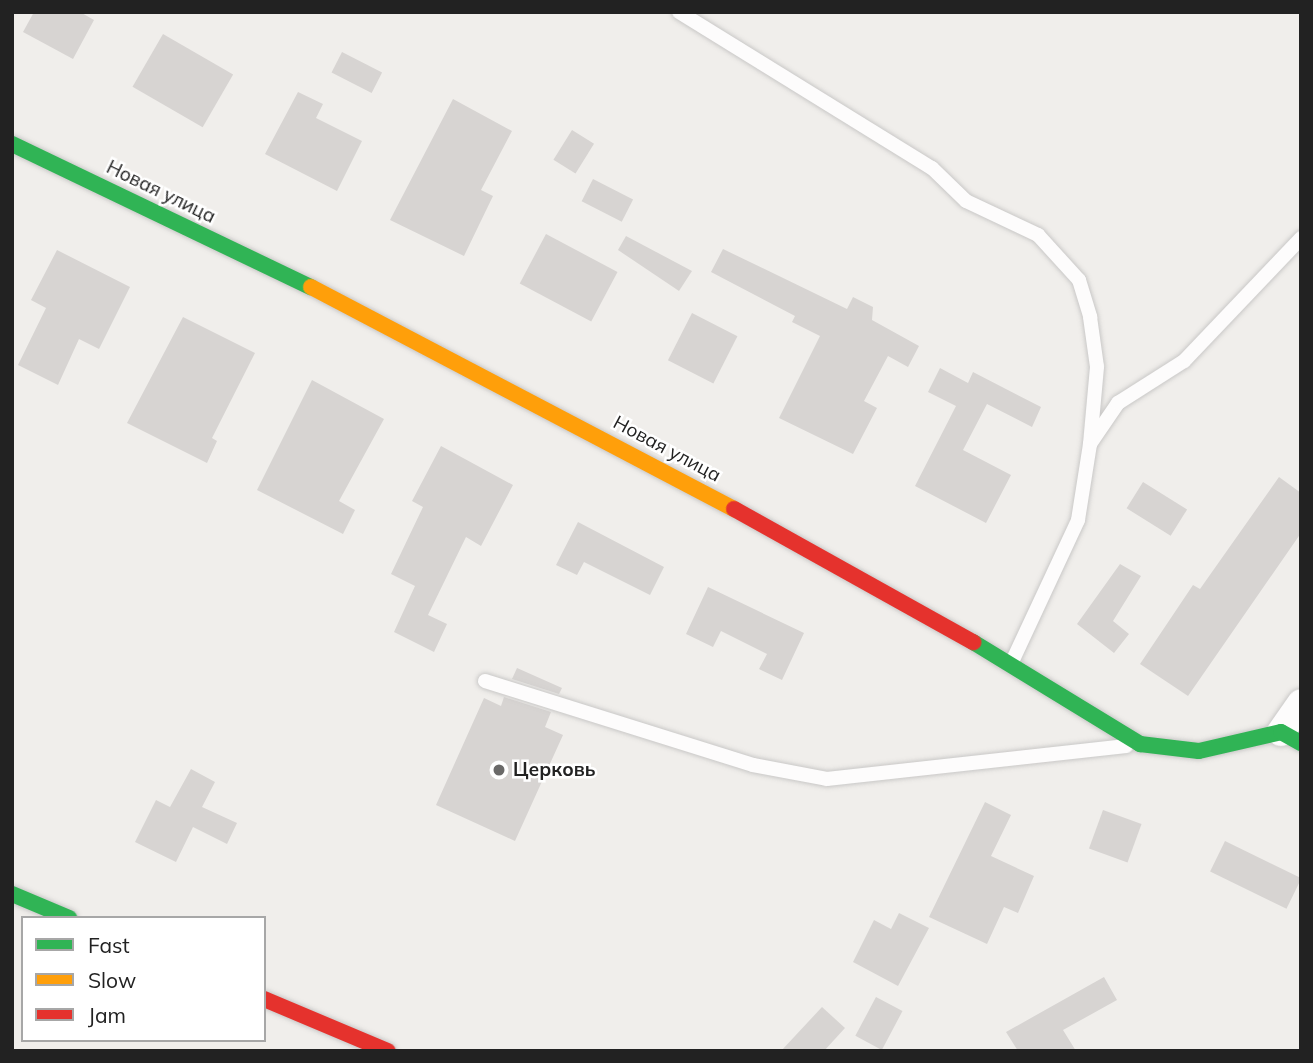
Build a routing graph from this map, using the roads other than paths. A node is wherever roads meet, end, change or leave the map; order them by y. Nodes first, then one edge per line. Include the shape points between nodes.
1 (679, 12) edge
2 (12, 144) edge
3 (1301, 238) edge
4 (1090, 444) junction
5 (1011, 665) junction
6 (485, 681) dead end
7 (1301, 703) edge
8 (1291, 737) edge
9 (1140, 744) junction
10 (12, 894) edge
11 (64, 916) edge
12 (266, 1000) edge
13 (388, 1051) edge

1 - 4 lane via 932,168 966,201 1038,234 1079,280 1090,317 1097,368
2 - 5 street, Новая улица via 388,324 898,596
3 - 4 lane via 1184,361 1118,403
4 - 5 lane via 1078,520
5 - 9 street, Новая улица
6 - 9 lane via 753,765 827,779
7 - 8 street
8 - 9 street, Новая улица via 1199,751
10 - 11 street
12 - 13 street

